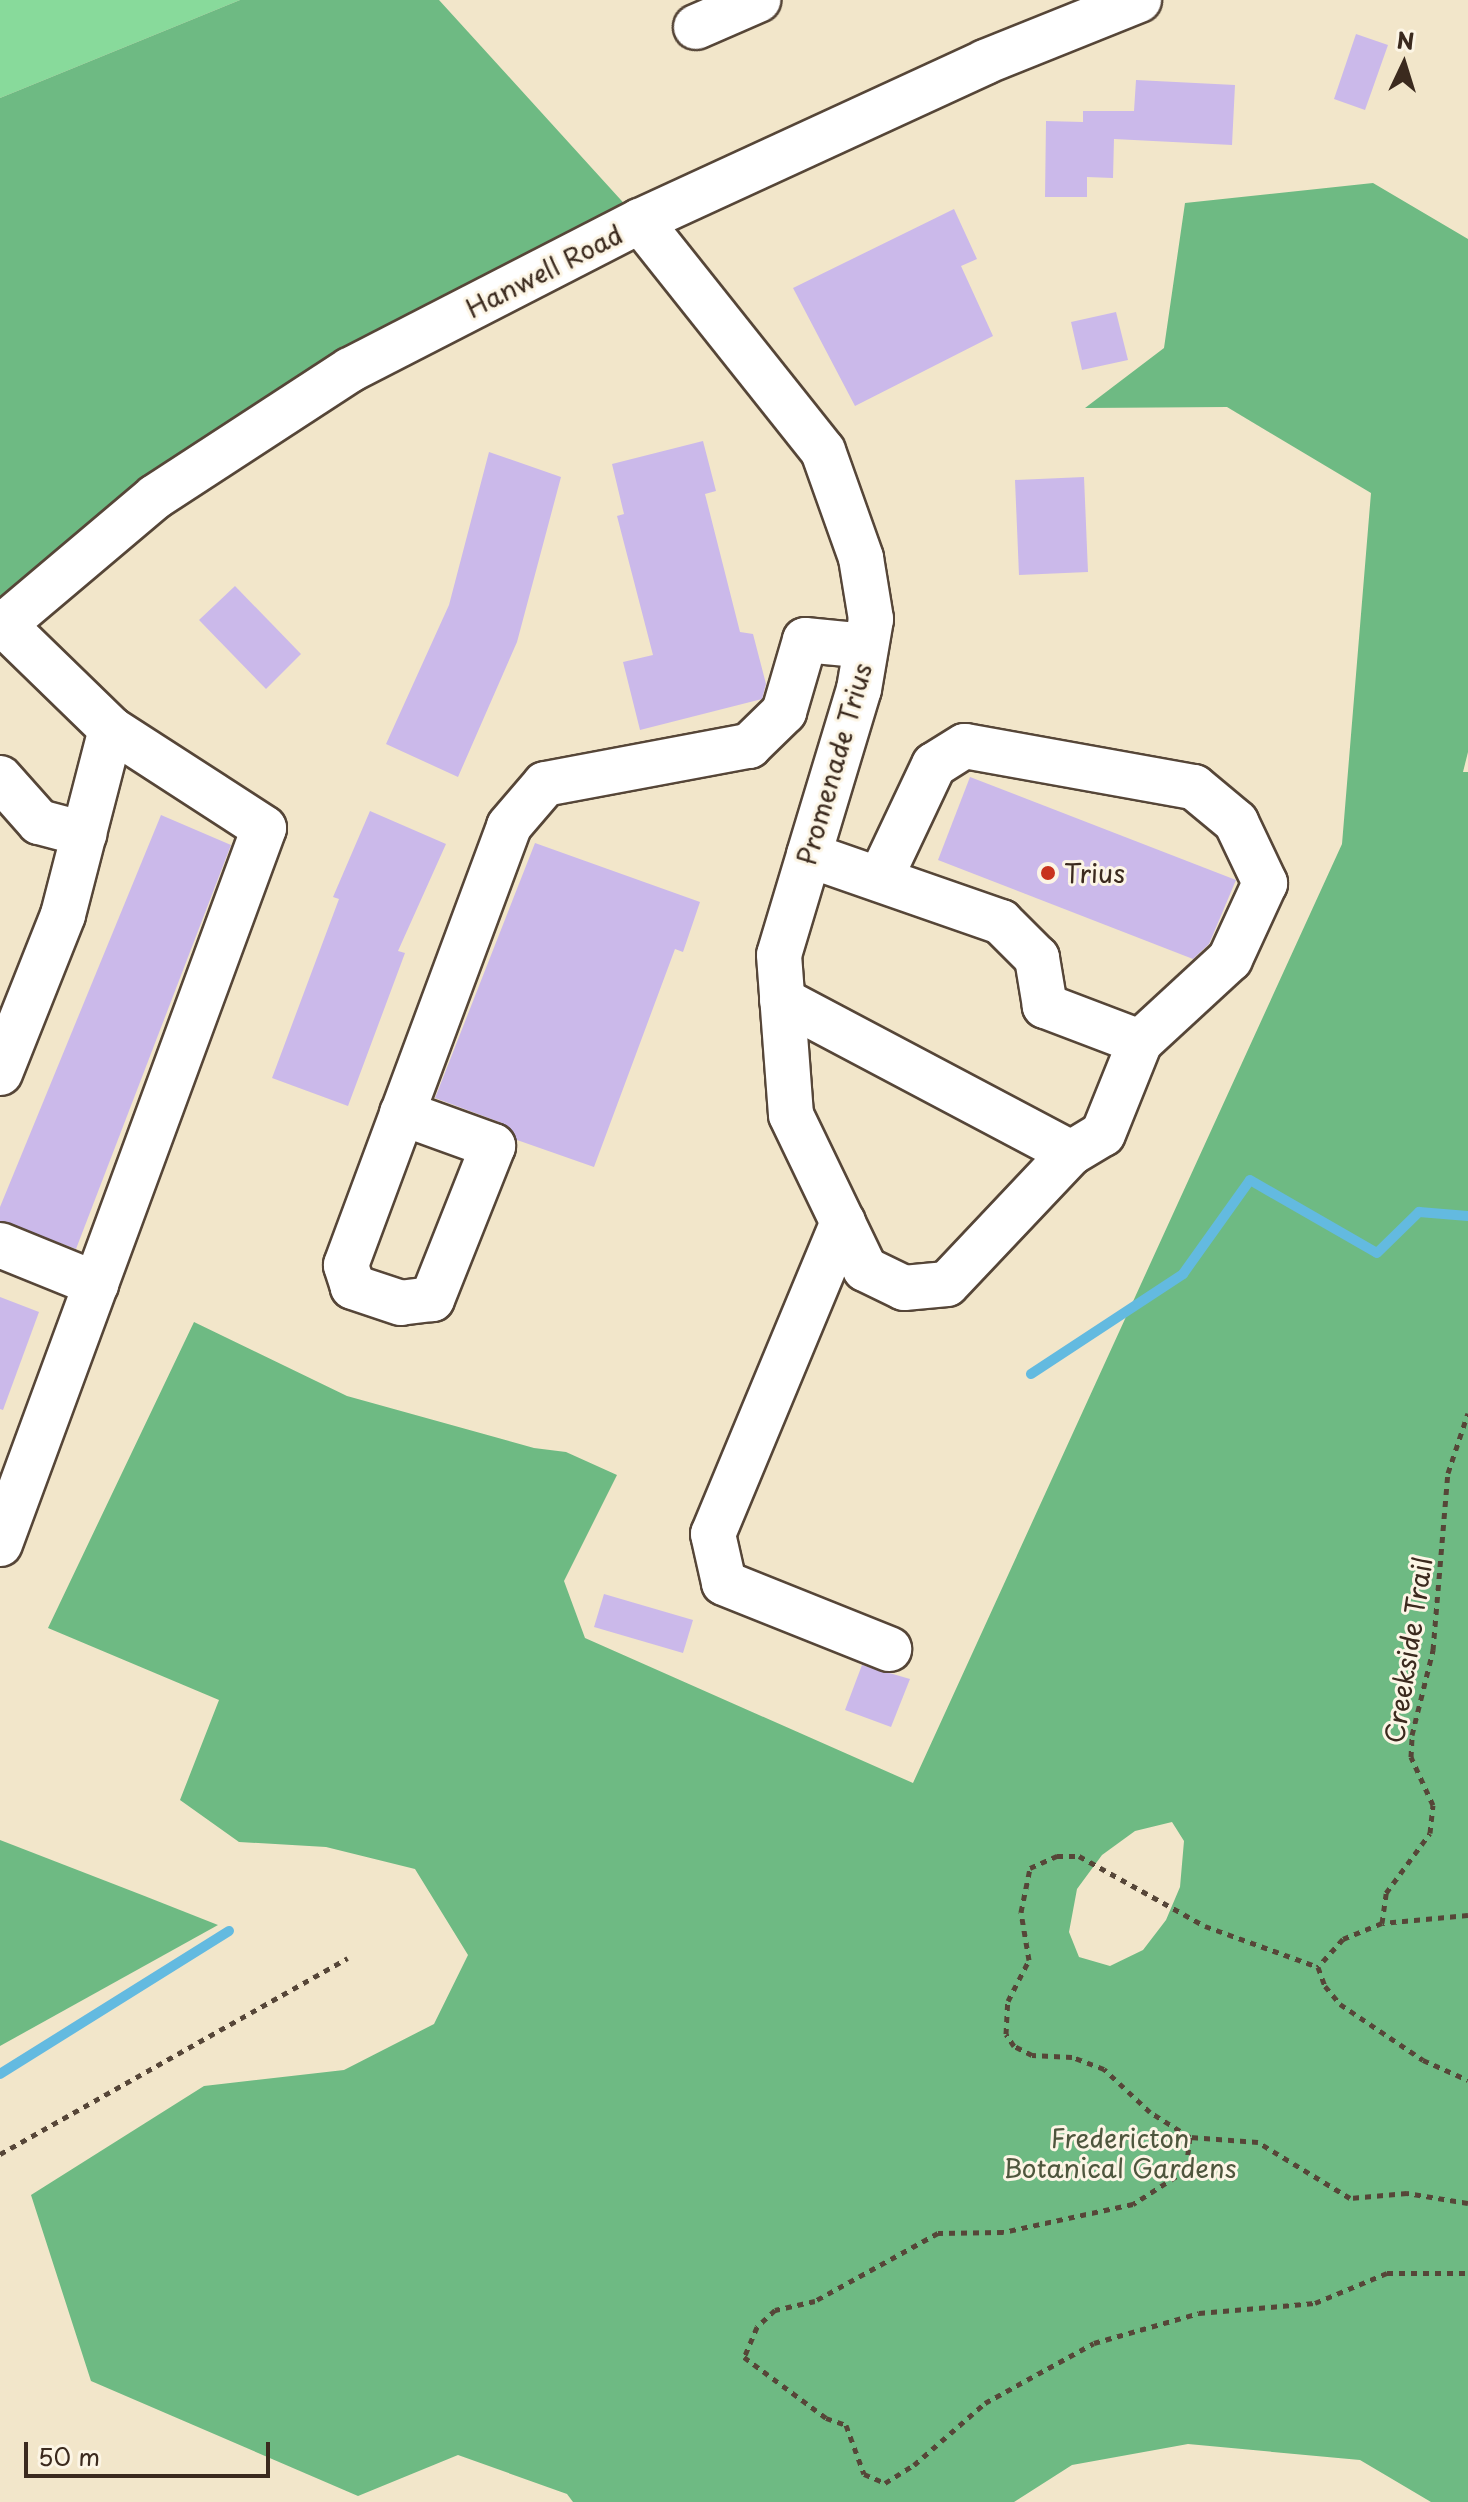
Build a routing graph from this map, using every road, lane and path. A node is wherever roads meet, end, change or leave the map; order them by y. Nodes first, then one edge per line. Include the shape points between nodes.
1 (758, 0) edge
2 (1139, 0) edge
3 (696, 27) dead end
4 (640, 221) junction
5 (1, 625) edge
6 (866, 646) junction
7 (111, 729) junction
8 (0, 778) edge
9 (84, 834) junction
10 (809, 855) junction
11 (880, 879) junction
12 (784, 1019) junction
13 (1140, 1042) junction
14 (0, 1073) edge
15 (402, 1113) dead end
16 (1071, 1153) junction
17 (843, 1222) junction
18 (0, 1245) edge
19 (96, 1284) junction
20 (1468, 1413) edge
21 (0, 1544) edge
22 (889, 1649) dead end
23 (1468, 1915) edge
24 (1382, 1923) junction
25 (348, 1958) dead end
26 (1318, 1967) junction
27 (1468, 2080) edge
28 (1190, 2137) junction
29 (0, 2154) edge
30 (1468, 2203) edge
31 (1468, 2273) edge

1 - 3 main road
2 - 4 main road, Hanwell Road via 985,62
4 - 5 main road, Hanwell Road via 350,370 155,497
4 - 6 main road, Promenade Trius via 823,451 861,558 871,619
5 - 7 main road
6 - 10 main road, Promenade Trius via 859,689
6 - 15 main road via 805,640 784,712 749,746 545,784 509,826
7 - 9 main road
7 - 19 main road via 264,828
8 - 9 main road via 39,822
9 - 14 main road via 63,915
10 - 11 main road
10 - 12 main road, Promenade Trius via 779,955
11 - 13 main road via 1001,922 1037,958 1045,1006
11 - 13 main road via 934,765 965,746 1194,787 1236,822 1265,883 1230,959
12 - 16 main road
12 - 17 main road, Promenade Trius via 791,1115
13 - 16 main road, Promenade Trius via 1103,1134
16 - 17 main road, Promenade Trius via 947,1284 904,1288 865,1269
17 - 22 main road via 713,1534 724,1583
18 - 19 main road
19 - 21 main road
20 - 24 path, Creekside Trail via 1448,1473 1433,1650 1412,1735 1411,1757 1433,1805 1430,1833 1386,1893
23 - 24 path
24 - 26 path via 1343,1939
25 - 29 path
26 - 27 path via 1340,2004 1423,2060
26 - 28 path via 1205,1926 1079,1856 1057,1856 1030,1868 1022,1887 1021,1912 1029,1960 1008,2001 1006,2034 1014,2046 1032,2055 1072,2057 1104,2069 1150,2112
28 - 30 path via 1258,2142 1350,2198 1407,2193
28 - 31 path via 1186,2170 1133,2204 1003,2232 938,2233 815,2301 775,2310 757,2327 744,2357 826,2418 846,2425 864,2474 885,2483 914,2465 985,2403 1094,2343 1199,2313 1315,2303 1387,2273

